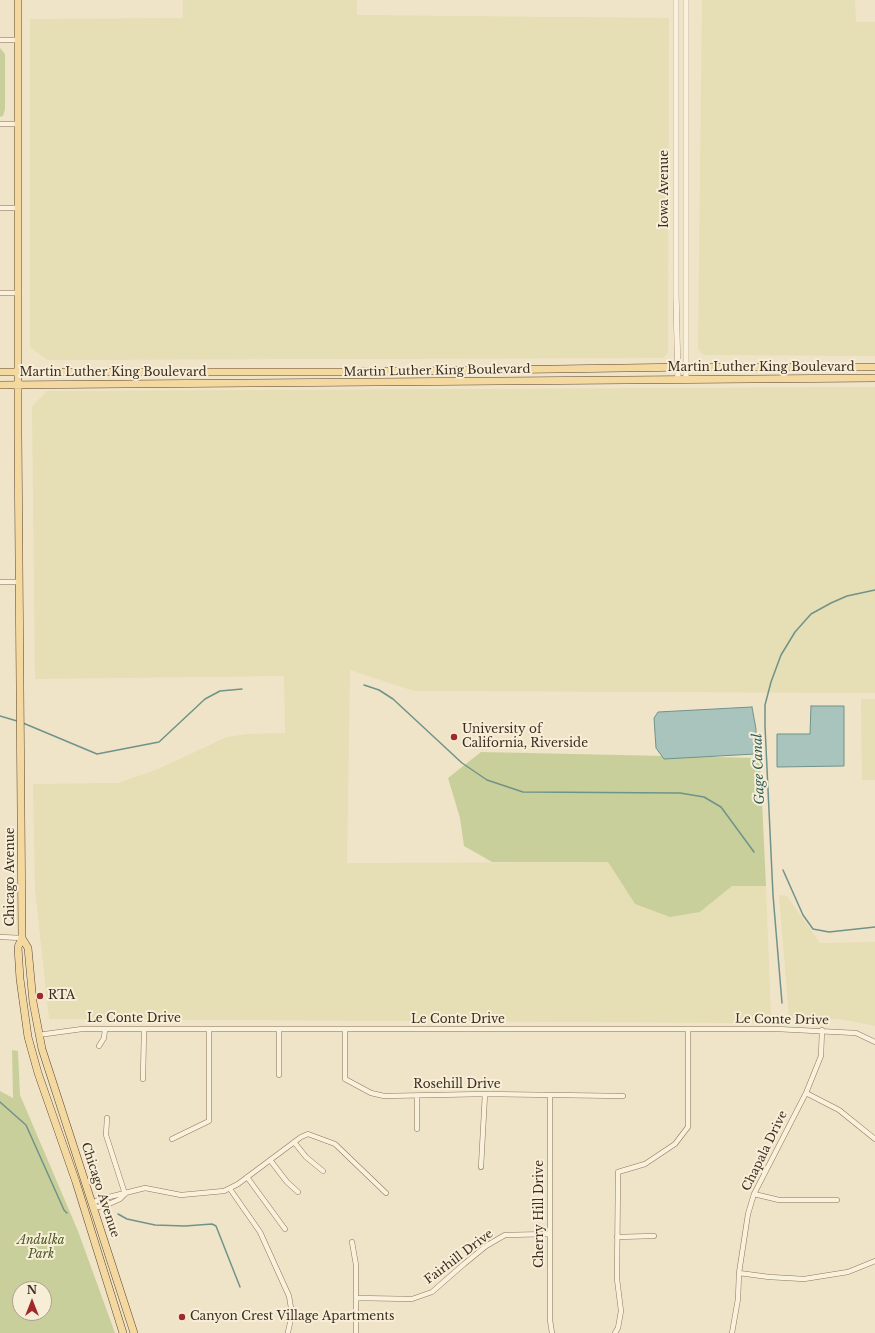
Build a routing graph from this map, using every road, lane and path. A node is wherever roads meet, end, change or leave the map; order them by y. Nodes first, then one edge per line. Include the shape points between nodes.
1 (18, 0) edge
2 (676, 0) edge
3 (686, 0) edge
4 (0, 40) edge
5 (18, 40) junction
6 (0, 124) edge
7 (18, 124) junction
8 (0, 208) edge
9 (18, 208) junction
10 (0, 293) edge
11 (19, 293) junction
12 (686, 367) junction
13 (875, 367) edge
14 (677, 368) junction
15 (0, 372) edge
16 (19, 372) junction
17 (875, 378) edge
18 (678, 379) junction
19 (686, 379) junction
20 (19, 384) junction
21 (0, 385) edge
22 (0, 582) edge
23 (20, 582) junction
24 (0, 937) edge
25 (22, 938) junction
26 (22, 994) junction
27 (105, 1029) junction
28 (144, 1029) junction
29 (209, 1029) junction
30 (279, 1030) junction
31 (345, 1030) junction
32 (688, 1030) junction
33 (822, 1030) junction
34 (38, 1035) junction
35 (875, 1042) edge
36 (99, 1046) dead end
37 (32, 1052) junction
38 (279, 1075) dead end
39 (143, 1079) dead end
40 (806, 1093) junction
41 (485, 1094) junction
42 (417, 1096) junction
43 (550, 1096) junction
44 (622, 1096) dead end
45 (107, 1118) dead end
46 (417, 1129) dead end
47 (172, 1139) dead end
48 (875, 1139) edge
49 (294, 1142) junction
50 (270, 1160) junction
51 (481, 1167) dead end
52 (323, 1171) dead end
53 (247, 1177) junction
54 (230, 1189) junction
55 (298, 1192) dead end
56 (386, 1193) dead end
57 (125, 1194) junction
58 (754, 1194) junction
59 (838, 1200) dead end
60 (93, 1205) junction
61 (285, 1229) dead end
62 (550, 1234) junction
63 (654, 1236) dead end
64 (617, 1237) junction
65 (352, 1242) dead end
66 (875, 1260) edge
67 (739, 1273) junction
68 (356, 1298) junction
69 (288, 1332) dead end
70 (123, 1333) edge
71 (134, 1333) edge
72 (356, 1333) edge
73 (552, 1333) edge
74 (615, 1333) edge
75 (732, 1333) edge

1 - 5 main road, Chicago Avenue
2 - 14 street, Iowa Avenue
3 - 12 street, Iowa Avenue
4 - 5 street
5 - 7 main road, Chicago Avenue
6 - 7 street
7 - 9 main road, Chicago Avenue
8 - 9 street
9 - 11 main road, Chicago Avenue
10 - 11 street
11 - 16 main road, Chicago Avenue
12 - 13 main road, Martin Luther King Boulevard
12 - 14 main road, Martin Luther King Boulevard
12 - 19 street, Iowa Avenue
14 - 16 main road, Martin Luther King Boulevard via 351,372
14 - 18 street, Iowa Avenue
15 - 16 main road, Martin Luther King Boulevard
16 - 20 main road, Chicago Avenue
17 - 19 main road, Martin Luther King Boulevard
18 - 19 main road, Martin Luther King Boulevard
18 - 20 main road, Martin Luther King Boulevard
20 - 21 main road, Martin Luther King Boulevard
20 - 23 main road, Chicago Avenue
22 - 23 street
23 - 25 main road, Chicago Avenue
24 - 25 street
25 - 26 main road, Chicago Avenue via 18,947
25 - 34 main road, Chicago Avenue via 28,948
26 - 34 main road via 26,998 31,1029
26 - 37 main road, Chicago Avenue
27 - 28 street, Le Conte Drive
27 - 34 street, Le Conte Drive via 67,1030
27 - 36 street via 104,1038
28 - 29 street, Le Conte Drive
28 - 39 street
29 - 30 street, Le Conte Drive
29 - 47 street via 209,1121
30 - 31 street, Le Conte Drive
30 - 38 street
31 - 32 street, Le Conte Drive
31 - 42 street, Rosehill Drive via 345,1079 371,1093
32 - 33 street, Le Conte Drive
32 - 64 street via 688,1127 675,1144 645,1164 618,1172
33 - 35 street, Le Conte Drive via 856,1032
33 - 40 street, Chapala Drive via 821,1056
34 - 37 main road
34 - 60 main road, Chicago Avenue
37 - 70 main road, Chicago Avenue
40 - 48 street via 839,1110
40 - 58 street, Chapala Drive
41 - 42 street, Rosehill Drive
41 - 43 street, Rosehill Drive
41 - 51 street
42 - 46 street
43 - 44 street, Rosehill Drive
43 - 62 street, Cherry Hill Drive
45 - 57 street via 106,1135
49 - 50 street
49 - 52 street via 306,1157
49 - 56 street via 308,1134 335,1144
50 - 53 street
50 - 55 street
53 - 54 street
53 - 61 street
54 - 57 street via 181,1196 145,1188
54 - 69 street via 262,1237 289,1296 292,1314
57 - 60 street via 111,1203 98,1207
58 - 59 street via 779,1200
58 - 67 street, Chapala Drive via 748,1214
60 - 71 main road, Chicago Avenue
62 - 68 street, Fairhill Drive via 505,1235 486,1246 432,1292 412,1299
62 - 73 street, Cherry Hill Drive
63 - 64 street
64 - 74 street via 620,1311
65 - 68 street via 356,1265
66 - 67 street via 848,1272 804,1279
67 - 75 street, Chapala Drive via 738,1299
68 - 72 street

